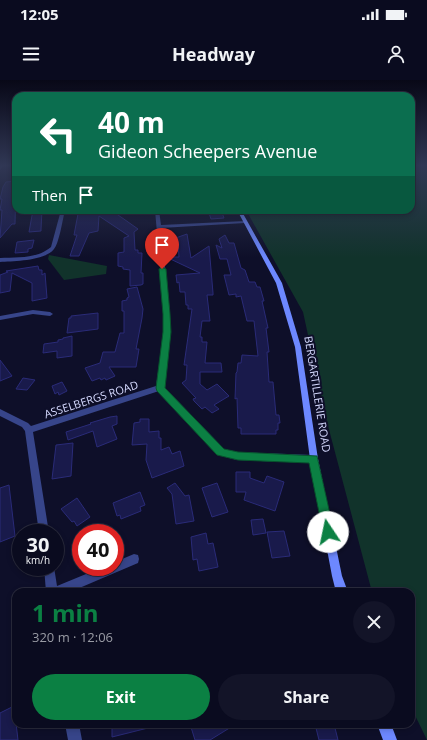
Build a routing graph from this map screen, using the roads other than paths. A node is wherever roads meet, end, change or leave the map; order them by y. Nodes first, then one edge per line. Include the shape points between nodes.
1 (62, 214) edge
2 (157, 214) edge
3 (241, 214) edge
4 (245, 222) junction
5 (158, 227) junction
6 (0, 260) edge
7 (50, 314) dead end
8 (0, 318) edge
9 (160, 388) junction
10 (0, 412) edge
11 (29, 430) junction
12 (314, 459) junction
13 (43, 524) edge
14 (134, 559) dead end
15 (50, 576) edge
16 (52, 588) edge
17 (66, 588) edge
18 (341, 588) edge
19 (73, 728) edge
20 (386, 728) edge
21 (75, 740) edge
22 (390, 740) edge

1 - 6 street via 54,248 50,251 36,256
2 - 5 street
3 - 4 street, BERGARTILLERIE ROAD
4 - 5 street
4 - 12 street, BERGARTILLERIE ROAD via 279,283 288,311 298,347
5 - 9 street via 167,314
7 - 8 street via 33,312
9 - 11 street, ASSELBERGS ROAD
9 - 12 street via 221,452 238,456
10 - 11 street via 25,425
11 - 13 street
12 - 18 street, BERGARTILLERIE ROAD
14 - 17 street
15 - 16 street
19 - 21 street
20 - 22 street

